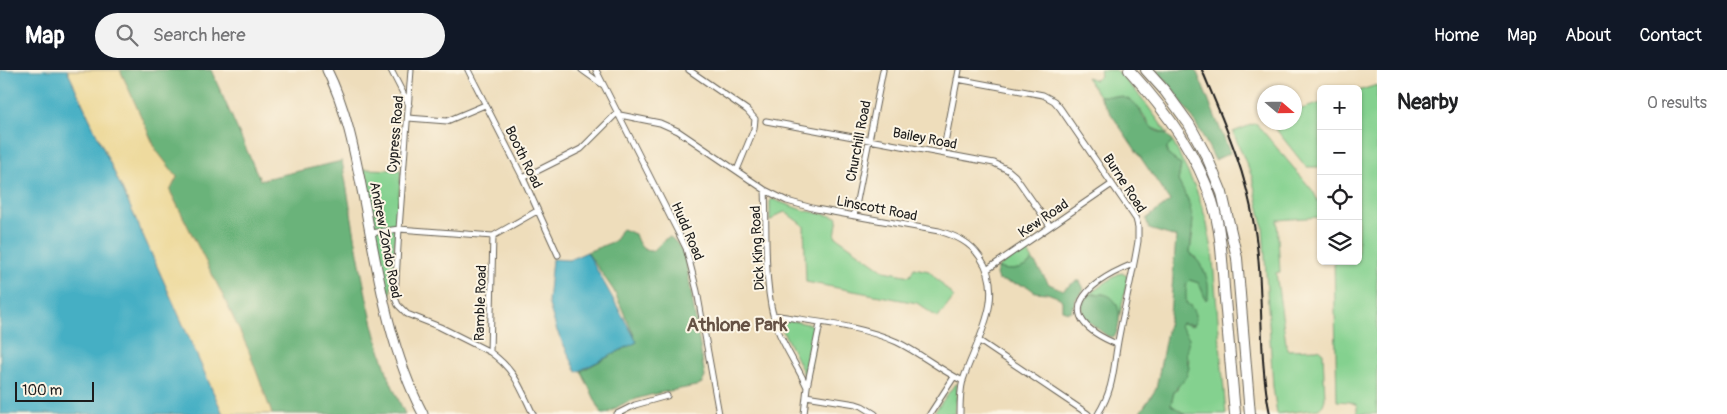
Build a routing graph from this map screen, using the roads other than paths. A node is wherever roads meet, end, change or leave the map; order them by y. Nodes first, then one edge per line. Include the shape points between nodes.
1 (327, 70) edge
2 (391, 70) edge
3 (411, 70) edge
4 (468, 70) edge
5 (582, 70) edge
6 (596, 70) edge
7 (688, 70) edge
8 (883, 70) edge
9 (959, 70) edge
10 (1128, 70) edge
11 (1146, 70) edge
12 (958, 79) junction
13 (604, 85) junction
14 (485, 105) junction
15 (409, 106) junction
16 (619, 114) junction
17 (408, 118) junction
18 (766, 121) dead end
19 (869, 140) junction
20 (943, 153) junction
21 (737, 170) junction
22 (523, 178) junction
23 (1112, 184) junction
24 (765, 190) junction
25 (537, 211) junction
26 (854, 216) junction
27 (1050, 226) junction
28 (399, 229) junction
29 (371, 233) junction
30 (493, 236) junction
31 (558, 255) dead end
32 (1133, 264) junction
33 (988, 269) junction
34 (774, 315) junction
35 (820, 324) junction
36 (978, 340) junction
37 (1117, 344) junction
38 (490, 352) junction
39 (954, 377) junction
40 (963, 381) junction
41 (807, 387) junction
42 (667, 396) dead end
43 (806, 396) junction
44 (423, 414) edge
45 (534, 414) edge
46 (617, 414) edge
47 (719, 414) edge
48 (804, 414) edge
49 (875, 414) edge
50 (930, 414) edge
51 (960, 414) edge
52 (1088, 414) edge
53 (1098, 414) edge
54 (1235, 414) edge
55 (1250, 414) edge

1 - 29 main road, Andrew Zondo Road via 339,96 353,143
2 - 15 street
3 - 15 street, Cypress Road
4 - 14 street, Booth Road
5 - 13 street
6 - 13 street, Hudd Road
7 - 21 street via 747,110 755,119
8 - 19 street, Churchill Road
9 - 12 street
10 - 54 highway via 1178,130 1212,202 1220,238
11 - 55 highway via 1189,124 1222,193 1237,258
12 - 20 street
12 - 23 street, Burne Road via 1043,95 1054,101
13 - 16 street, Hudd Road
14 - 17 street via 447,121
14 - 22 street, Booth Road
15 - 17 street, Cypress Road
16 - 21 street, Linscott Road via 660,123 678,131
16 - 22 street via 581,149
16 - 47 street, Hudd Road via 689,256
17 - 28 street, Cypress Road
18 - 19 street, Bailey Road
19 - 20 street, Bailey Road
19 - 26 street, Churchill Road
20 - 27 street, Bailey Road via 994,163 1008,170 1016,176
21 - 24 street, Linscott Road
22 - 25 street, Booth Road
23 - 27 street, Kew Road
23 - 32 street, Burne Road via 1132,211 1138,227
24 - 26 street, Linscott Road via 796,204
24 - 34 street, Dick King Road via 768,271
25 - 30 street
25 - 31 street, Booth Road
26 - 33 street, Linscott Road via 956,236 972,247
27 - 33 street, Kew Road
28 - 29 street
28 - 30 street
28 - 38 street, Cypress Road via 395,289 398,306 407,314
29 - 44 main road, Andrew Zondo Road via 395,348
30 - 38 street, Ramble Road
32 - 37 street, Burne Road
32 - 37 street via 1103,280 1083,295 1080,302 1083,322
33 - 36 street, Linscott Road via 991,298
34 - 35 street
34 - 41 street, Dick King Road
35 - 39 street via 878,334 906,346
35 - 41 street
36 - 40 street, Linscott Road
36 - 52 street
37 - 53 street, Burne Road via 1109,393
38 - 45 street, Ramble Road via 514,374
39 - 40 street
39 - 50 street
40 - 51 street, Linscott Road
41 - 43 street
42 - 46 street
43 - 48 street
43 - 49 street via 856,404

